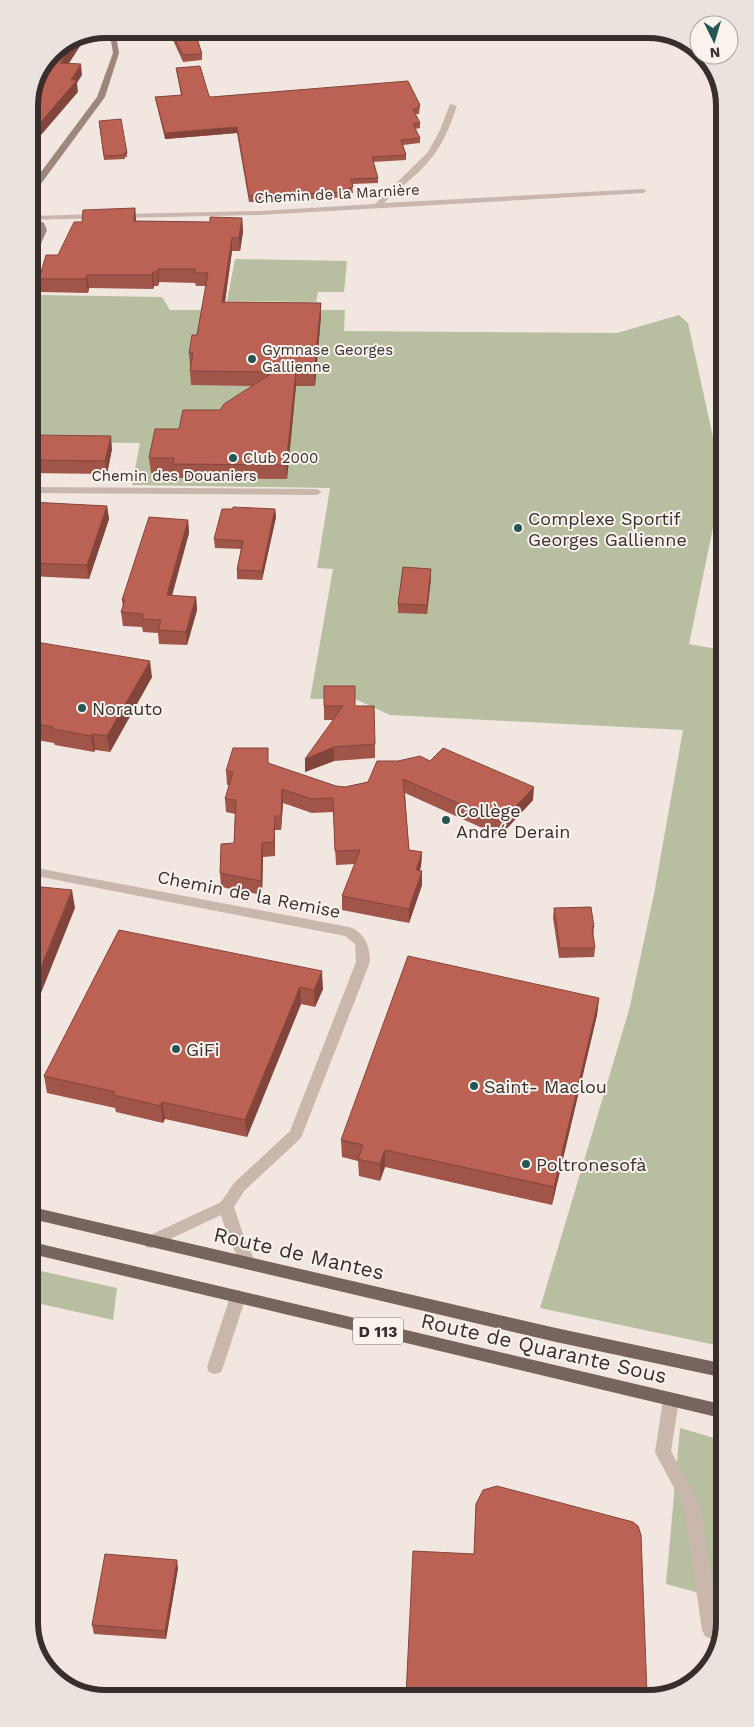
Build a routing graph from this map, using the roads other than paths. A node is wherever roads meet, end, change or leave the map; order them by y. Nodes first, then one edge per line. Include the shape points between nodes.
1 (113, 37) edge
2 (453, 106) dead end
3 (38, 182) edge
4 (643, 191) dead end
5 (378, 206) junction
6 (38, 217) edge
7 (38, 223) edge
8 (38, 242) edge
9 (38, 490) edge
10 (317, 492) dead end
11 (37, 872) edge
12 (226, 1206) junction
13 (37, 1214) edge
14 (151, 1242) junction
15 (37, 1249) edge
16 (248, 1263) junction
17 (238, 1297) junction
18 (556, 1335) joint
19 (215, 1367) dead end
20 (716, 1369) edge
21 (672, 1400) junction
22 (716, 1410) edge
23 (711, 1630) dead end

1 - 3 street via 116,53 102,97
2 - 5 street via 432,152
4 - 5 street, Chemin de la Marnière
5 - 6 street, Chemin de la Marnière via 180,216
7 - 8 street via 43,230
9 - 10 street, Chemin des Douaniers
11 - 12 street, Chemin de la Remise via 349,932 358,938 364,949 363,962 296,1134 239,1187
12 - 14 street, Chemin de la Remise
12 - 16 street
13 - 14 main road, Route de Mantes / D 113
14 - 16 main road, Route de Mantes / D 113
15 - 17 main road, Route de Quarante Sous / D 113
16 - 18 main road, Route de Mantes / D 113
17 - 19 street
17 - 21 main road, Route de Quarante Sous / D 113
18 - 20 main road, Route de Quarante Sous / D 113
21 - 22 main road, Route de Quarante Sous / D 113
21 - 23 street via 663,1452 692,1506

